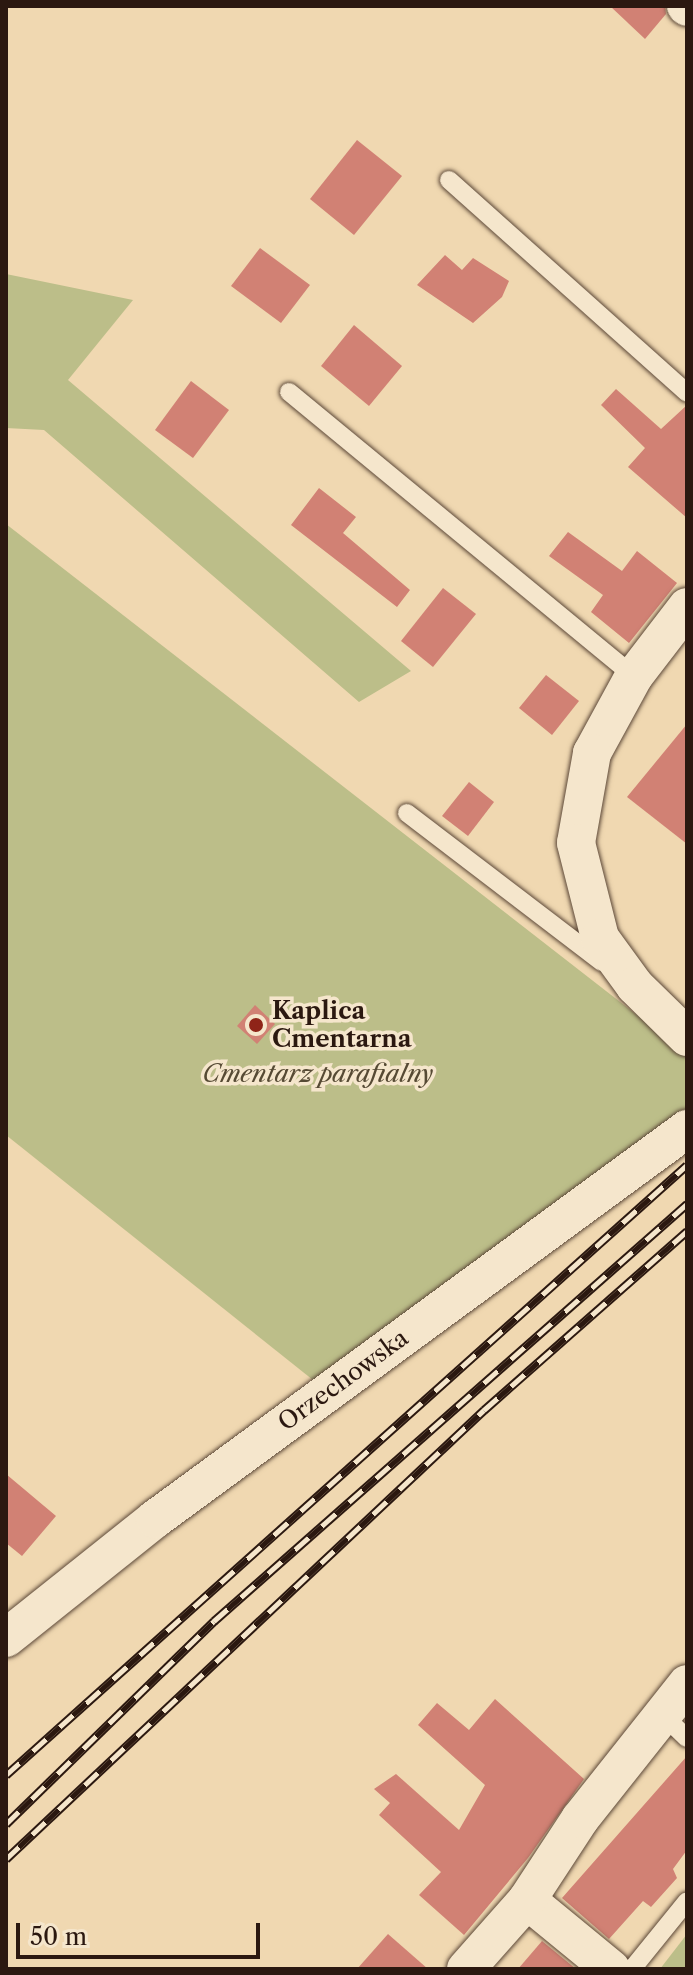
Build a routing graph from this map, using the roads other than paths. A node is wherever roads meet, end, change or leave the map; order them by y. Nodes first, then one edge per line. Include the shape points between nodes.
1 (449, 180) dead end
2 (289, 392) dead end
3 (687, 393) edge
4 (687, 607) edge
5 (634, 676) junction
6 (407, 813) dead end
7 (635, 986) junction
8 (687, 1037) edge
9 (687, 1129) edge
10 (9, 1629) edge
11 (687, 1684) edge
12 (675, 1726) edge
13 (527, 1900) junction
14 (687, 1901) edge
15 (466, 1969) edge
16 (611, 1969) edge
17 (632, 1969) edge

1 - 3 lane
2 - 5 lane
4 - 5 street
5 - 7 street via 592,753 576,843 600,938
6 - 7 lane
7 - 8 street
9 - 10 street, Orzechowska
11 - 12 street
12 - 13 street via 580,1819
13 - 15 street
13 - 16 street
14 - 17 lane

